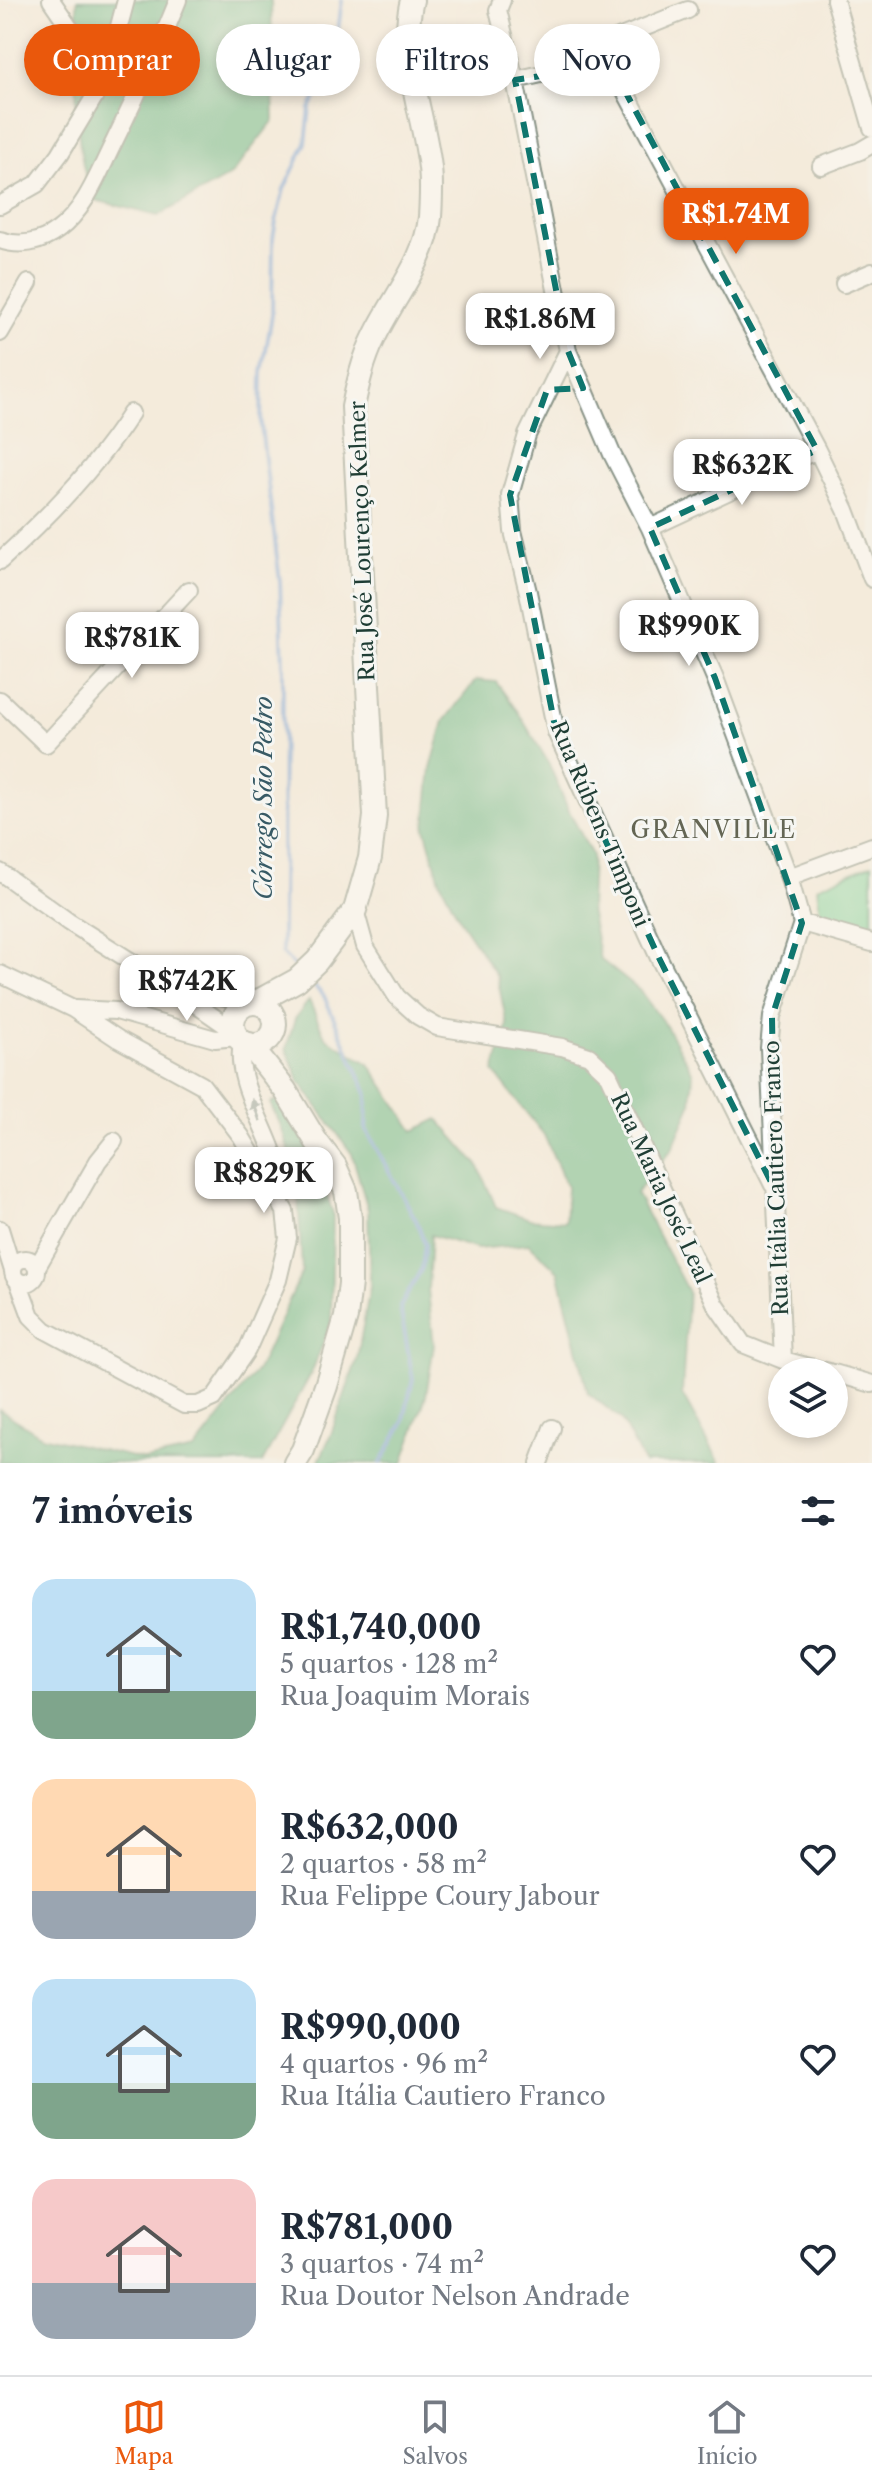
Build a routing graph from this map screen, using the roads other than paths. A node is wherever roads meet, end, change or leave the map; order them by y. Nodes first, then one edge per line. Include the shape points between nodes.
1 (51, 0) edge
2 (126, 0) edge
3 (178, 0) edge
4 (412, 0) edge
5 (502, 0) edge
6 (835, 0) edge
7 (688, 10) dead end
8 (67, 24) edge
9 (120, 24) edge
10 (501, 24) edge
11 (653, 24) edge
12 (518, 95) edge
13 (95, 96) edge
14 (628, 96) edge
15 (872, 128) edge
16 (872, 144) edge
17 (821, 166) dead end
18 (0, 205) edge
19 (0, 240) edge
20 (872, 272) edge
21 (29, 283) dead end
22 (844, 284) dead end
23 (0, 333) edge
24 (568, 351) junction
25 (547, 390) junction
26 (584, 392) junction
27 (131, 413) dead end
28 (817, 450) junction
29 (650, 528) junction
30 (0, 561) edge
31 (872, 579) edge
32 (189, 590) dead end
33 (0, 700) edge
34 (872, 846) edge
35 (0, 872) edge
36 (789, 877) junction
37 (355, 910) junction
38 (802, 923) junction
39 (333, 940) junction
40 (872, 943) edge
41 (365, 946) junction
42 (0, 974) edge
43 (297, 980) junction
44 (162, 981) junction
45 (253, 1003) junction
46 (73, 1009) junction
47 (274, 1026) junction
48 (241, 1038) junction
49 (285, 1090) junction
50 (114, 1141) dead end
51 (775, 1190) junction
52 (285, 1211) junction
53 (0, 1229) edge
54 (24, 1272) junction
55 (778, 1358) edge
56 (783, 1358) edge
57 (848, 1378) edge
58 (872, 1384) edge
59 (552, 1428) dead end
60 (300, 1459) edge
61 (539, 1463) edge

1 - 8 street
2 - 9 street
3 - 19 street via 86,200 60,229 41,240 14,245
4 - 37 main road, Rua José Lourenço Kelmer via 410,70 430,169 430,220 419,256 374,337 353,407 375,816
5 - 10 street
6 - 15 street
7 - 11 street
12 - 24 street
13 - 18 street via 37,184
14 - 28 street
16 - 17 street
20 - 22 street
21 - 23 street
24 - 25 street, Rua Rúbens Timponi
24 - 26 street
25 - 26 street
25 - 51 street, Rua Rúbens Timponi via 510,495 556,732 659,958
26 - 29 street
27 - 30 street via 113,442
28 - 29 street
28 - 31 street
29 - 36 street via 715,678
32 - 33 street via 46,744
34 - 36 street
35 - 44 street
36 - 38 street
37 - 39 main road, Rua José Lourenço Kelmer
37 - 41 street, Rua Maria José Leal
38 - 40 street
38 - 51 street, Rua Itália Cautiero Franco via 772,1017
39 - 41 street via 349,938
39 - 43 main road, Rua José Lourenço Kelmer
41 - 55 street, Rua Maria José Leal via 397,997 437,1027 562,1047 589,1056 609,1075 716,1305 743,1344
42 - 46 street
43 - 45 main road, Rua José Lourenço Kelmer
43 - 47 main road, Rua José Lourenço Kelmer
44 - 45 street
44 - 48 street
45 - 47 main road via 268,1008
45 - 48 main road via 234,1016
46 - 48 street via 116,1011 215,1039
46 - 52 street via 202,1085 241,1136
47 - 48 main road via 263,1043
47 - 49 main road
48 - 49 main road
52 -> 48 street via 276,1162 243,1071
49 - 60 main road via 335,1166 350,1218 346,1317
50 - 54 street
51 - 56 street, Rua Itália Cautiero Franco
52 - 54 street via 288,1238 278,1280 247,1350 214,1398 198,1405 184,1405 45,1330 31,1316
53 - 54 street
57 - 58 street, Rua Maria José Leal
59 - 61 street

